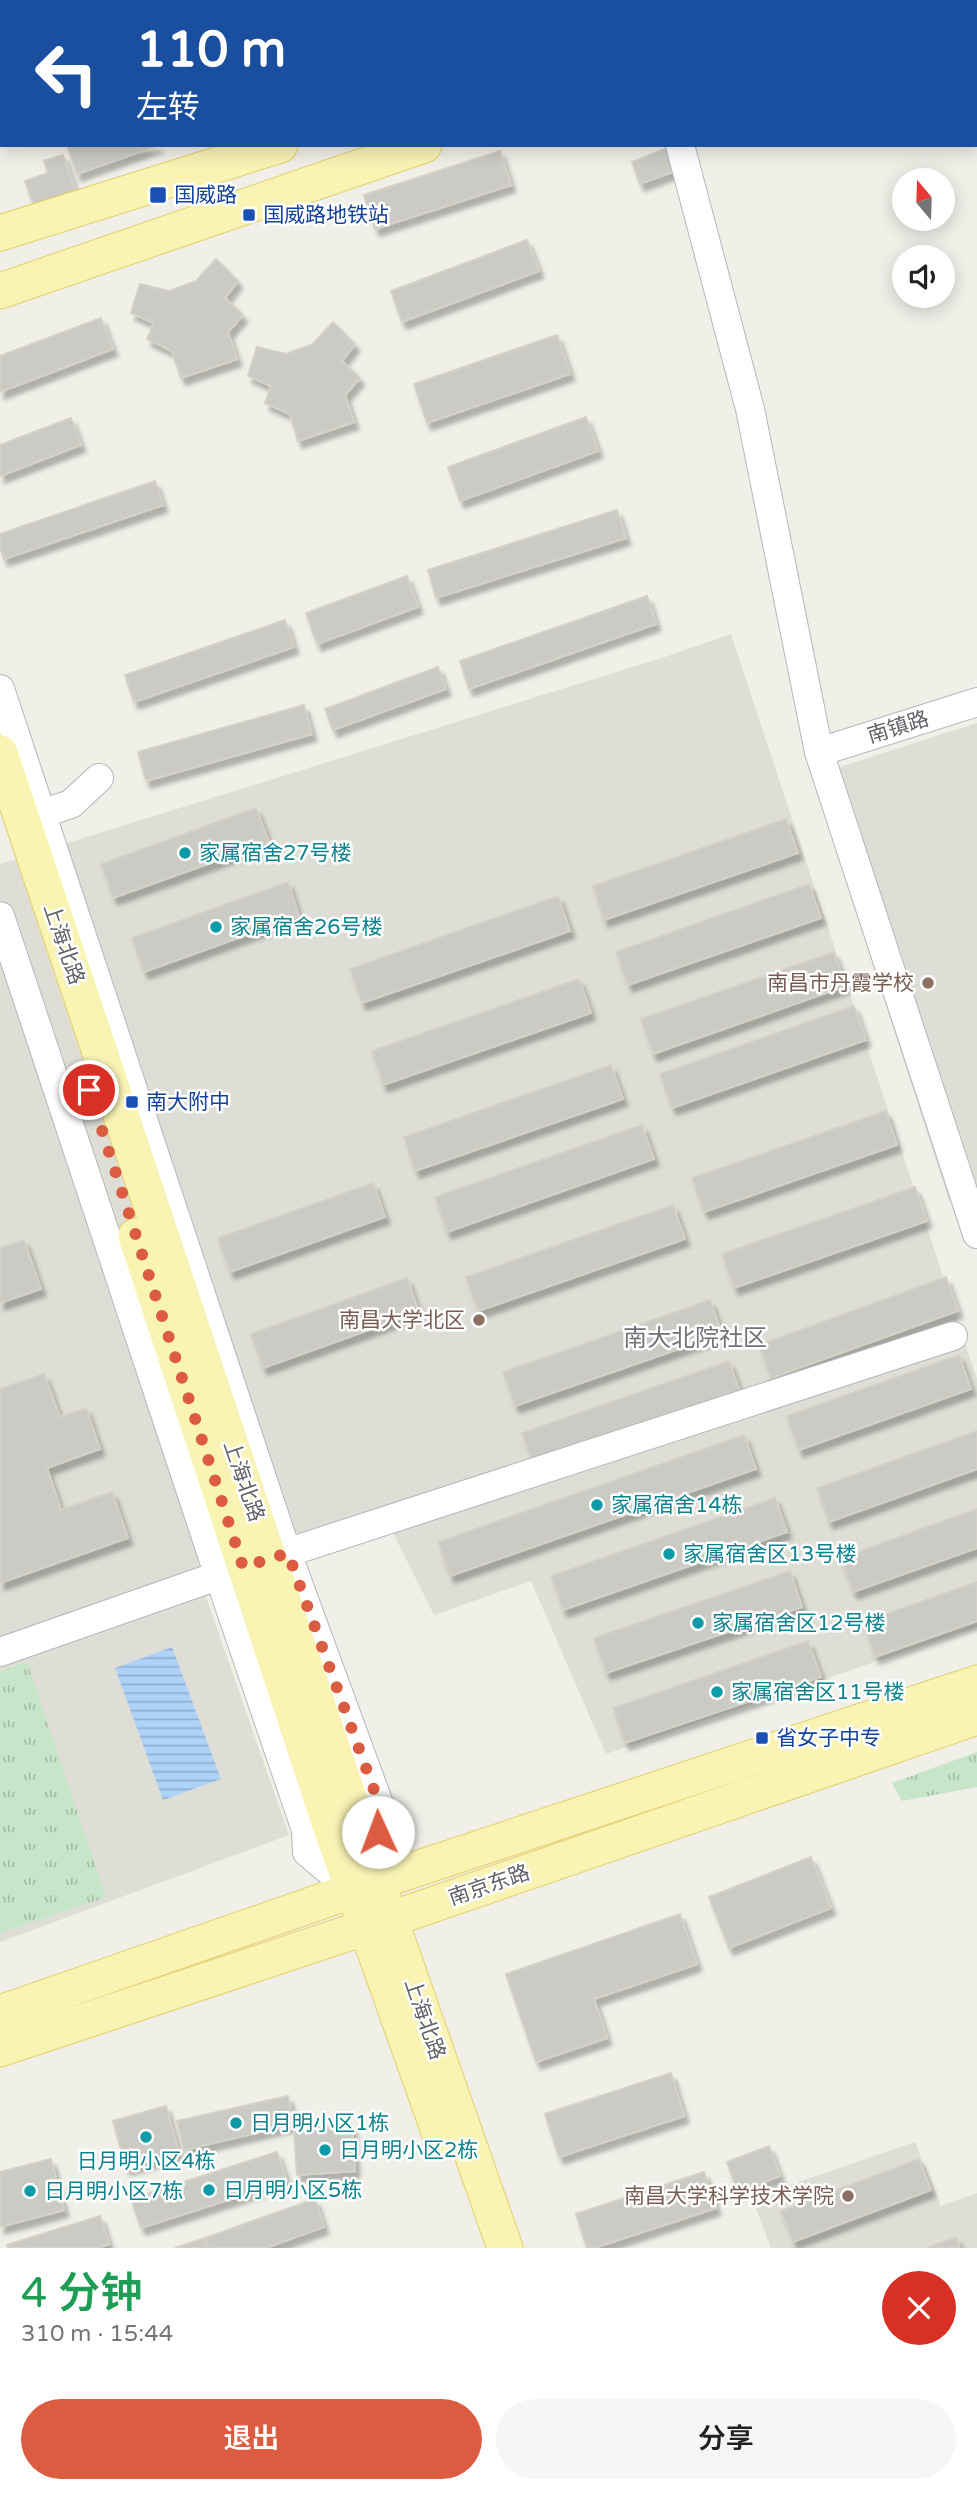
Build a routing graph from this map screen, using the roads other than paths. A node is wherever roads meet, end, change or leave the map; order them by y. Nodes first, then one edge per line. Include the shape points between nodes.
1 (207, 147) edge
2 (274, 147) edge
3 (361, 147) edge
4 (418, 147) edge
5 (681, 147) edge
6 (0, 219) edge
7 (0, 233) edge
8 (0, 265) edge
9 (0, 291) edge
10 (0, 689) edge
11 (977, 702) edge
12 (819, 752) junction
13 (0, 753) edge
14 (99, 778) dead end
15 (21, 817) edge
16 (0, 916) edge
17 (977, 1234) edge
18 (953, 1336) dead end
19 (255, 1564) junction
20 (0, 1652) edge
21 (977, 1683) edge
22 (977, 1717) edge
23 (365, 1887) junction
24 (378, 1923) junction
25 (0, 2013) edge
26 (0, 2049) edge
27 (481, 2248) edge
28 (505, 2248) edge

1 - 6 main road
2 - 7 main road
3 - 8 main road
4 - 9 main road
5 - 12 street via 750,409
10 - 15 street
11 - 12 street, 南镇路
12 - 17 street
13 - 15 main road, 上海北路
14 - 15 street via 71,804
15 - 19 main road, 上海北路
16 - 19 street
18 - 19 street
19 - 20 street
19 - 23 main road, 上海北路
19 - 23 street via 307,1852
21 - 23 main road, 南京东路
22 - 24 main road, 南京东路
23 - 24 main road, 上海北路
23 - 25 main road, 南京东路
24 - 26 main road, 南京东路
24 - 27 main road, 上海北路
24 - 28 main road, 上海北路

